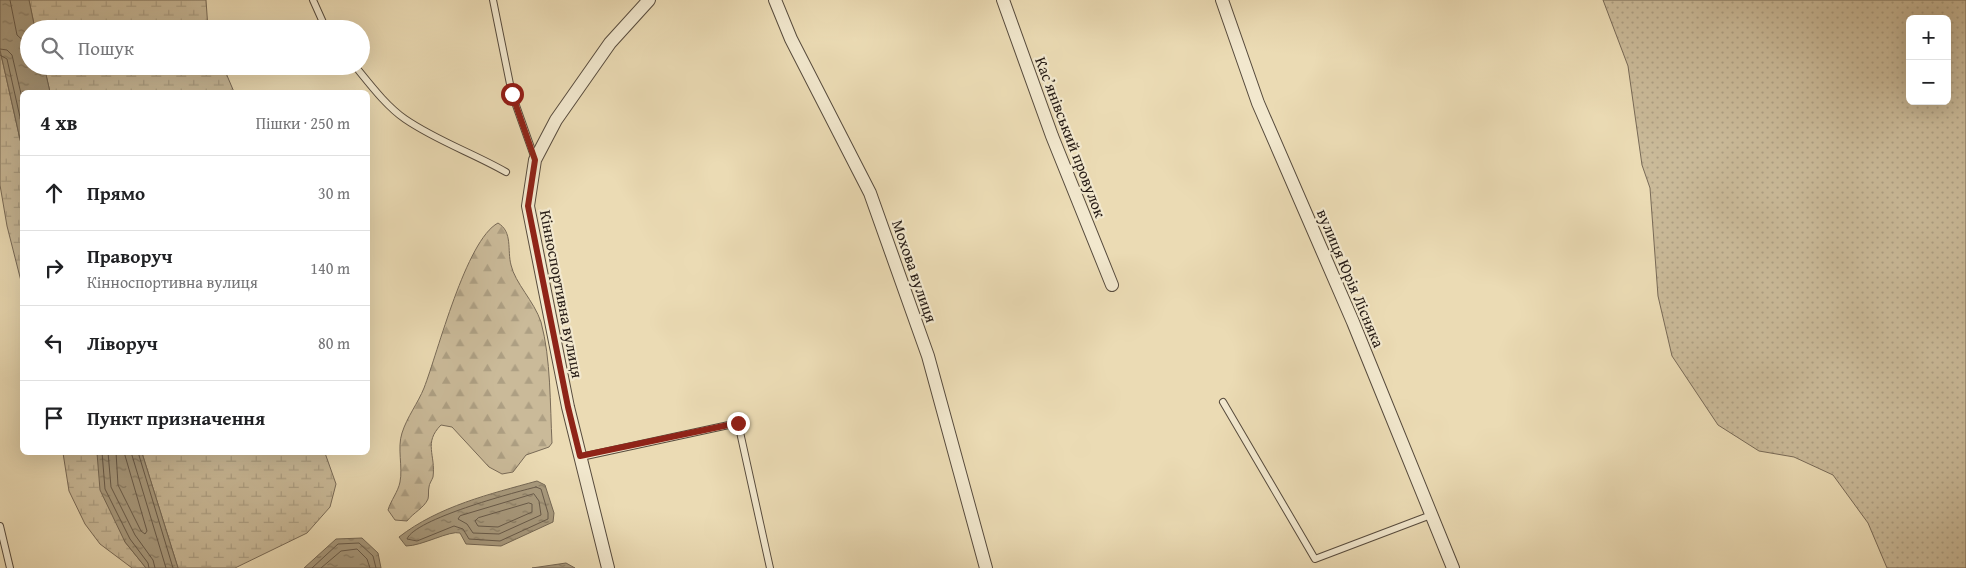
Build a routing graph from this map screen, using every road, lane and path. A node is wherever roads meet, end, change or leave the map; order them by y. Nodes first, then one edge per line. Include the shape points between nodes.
1 (314, 0) edge
2 (493, 0) edge
3 (649, 0) edge
4 (775, 0) edge
5 (1003, 0) edge
6 (1222, 0) edge
7 (322, 20) edge
8 (363, 75) edge
9 (535, 160) junction
10 (506, 172) dead end
11 (1112, 285) dead end
12 (1223, 402) dead end
13 (580, 456) junction
14 (1431, 515) junction
15 (0, 526) edge
16 (10, 568) edge
17 (608, 568) edge
18 (770, 568) edge
19 (986, 568) edge
20 (1453, 568) edge

1 - 7 lane
2 - 9 lane via 512,94
3 - 9 street, Кінноспортивна вулиця via 610,43 556,120
4 - 19 street, Мохова вулиця via 791,39 870,192 928,356
5 - 11 street, Касʼянівський провулок via 1052,136
6 - 14 street, вулиця Юрія Лісняка via 1258,103 1353,322
8 - 10 lane via 404,118 458,150 484,159
9 - 13 street, Кінноспортивна вулиця via 528,206
12 - 14 lane via 1315,559
13 - 17 street, Кінноспортивна вулиця
13 - 18 lane via 738,423
14 - 20 street, вулиця Юрія Лісняка
15 - 16 lane

